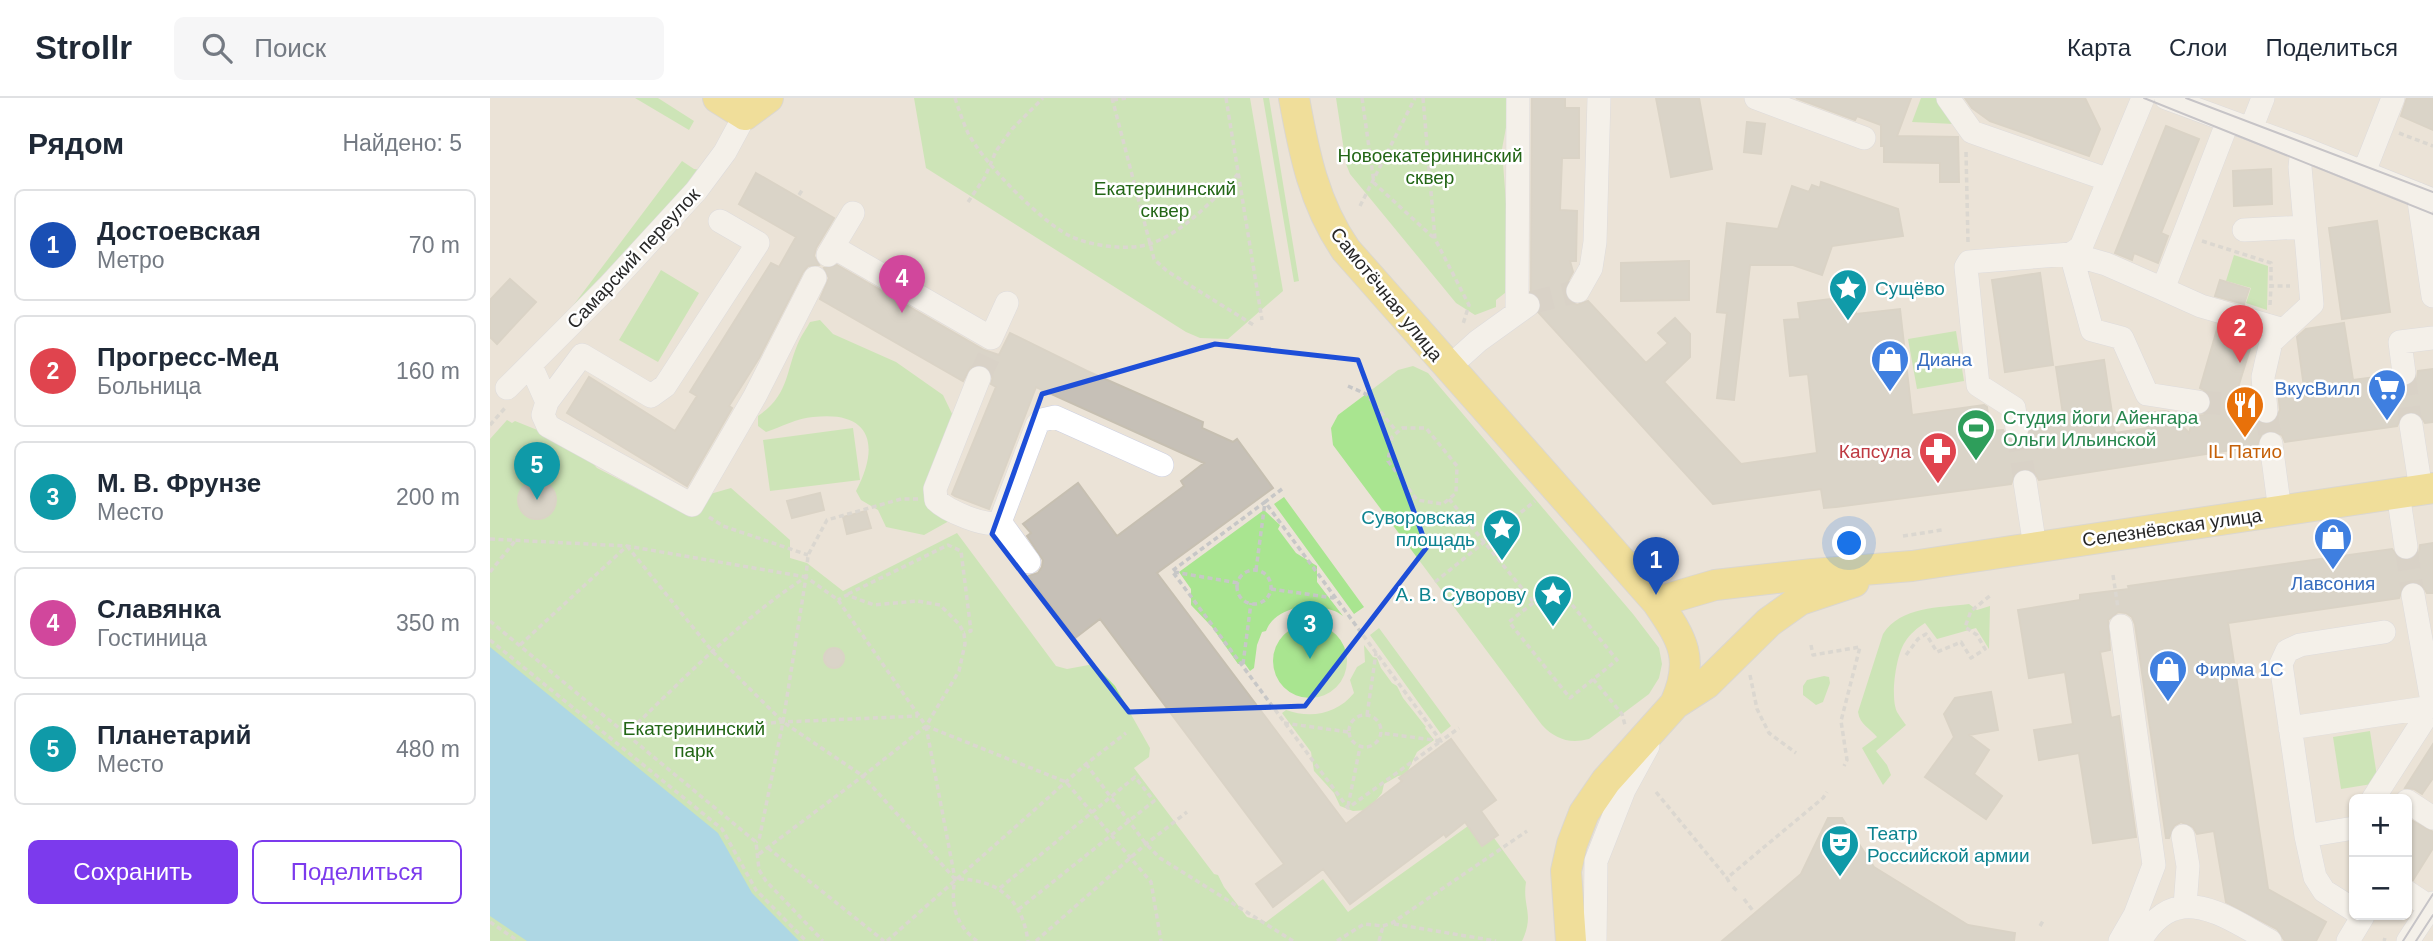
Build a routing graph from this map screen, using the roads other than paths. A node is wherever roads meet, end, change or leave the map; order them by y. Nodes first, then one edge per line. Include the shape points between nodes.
1 (718, 98) edge
2 (1294, 98) edge
3 (1518, 98) edge
4 (1599, 98) edge
5 (1756, 98) edge
6 (1948, 98) edge
7 (2143, 98) edge
8 (2166, 98) edge
9 (2263, 98) edge
10 (2393, 98) edge
11 (755, 104) edge
12 (2228, 121) junction
13 (2251, 129) junction
14 (1864, 138) dead end
15 (2302, 148) junction
16 (2364, 172) junction
17 (2109, 180) junction
18 (2426, 197) edge
19 (853, 213) dead end
20 (720, 221) dead end
21 (2305, 227) junction
22 (2244, 230) dead end
23 (2071, 254) junction
24 (815, 278) dead end
25 (2163, 289) junction
26 (1578, 291) dead end
27 (2433, 296) edge
28 (2284, 330) junction
29 (2433, 338) edge
30 (992, 350) tunnel mouth
31 (531, 366) junction
32 (1448, 368) junction
33 (2404, 373) tunnel mouth
34 (979, 378) tunnel mouth
35 (507, 397) road end
36 (547, 402) junction
37 (2198, 402) tunnel mouth
38 (2259, 407) tunnel mouth
39 (2411, 425) tunnel mouth
40 (2017, 428) tunnel mouth
41 (2271, 444) tunnel mouth
42 (1162, 465) dead end
43 (2025, 482) tunnel mouth
44 (2417, 491) edge
45 (2280, 511) junction
46 (1000, 523) junction
47 (2035, 547) junction
48 (2406, 547) tunnel mouth
49 (1029, 562) dead end
50 (1912, 566) junction
51 (2413, 596) tunnel mouth
52 (1657, 603) junction
53 (2426, 625) edge
54 (2120, 626) road end
55 (2384, 632) dead end
56 (1675, 704) junction
57 (2433, 707) edge
58 (2290, 728) junction
59 (2378, 792) edge
60 (2412, 804) edge
61 (2433, 818) edge
62 (2349, 830) edge
63 (2183, 836) dead end
64 (2306, 836) junction
65 (2412, 895) edge
66 (2185, 906) junction
67 (2432, 906) edge
68 (2349, 908) edge
69 (2361, 920) edge
70 (1571, 941) edge
71 (1595, 941) edge
72 (2120, 941) edge
73 (2140, 941) edge
74 (2270, 941) edge
75 (2348, 941) edge
76 (2409, 941) edge

1 - 11 main road
2 - 32 main road, Самотёчная улица via 1314,185 1334,232
3 - 32 street via 1524,307
4 - 26 street via 1595,242 1591,268
5 - 14 street
6 - 17 street via 1972,132
7 - 17 street
8 - 12 street
9 - 13 street
10 - 16 street
11 - 31 street, Самарский переулок via 696,191
12 - 13 street
12 - 25 street
13 - 15 street
15 - 16 street
15 - 21 street
16 - 18 street
17 - 23 street via 2081,247
18 - 27 street
19 - 30 street via 830,251 991,338 1007,311
20 - 36 street via 758,243 664,386 651,396 582,355
21 - 22 street
21 - 28 street via 2312,304
23 - 25 street
23 - 37 street via 2092,330 2123,338 2147,394
23 - 40 street via 1969,261 1966,267 1978,385 2014,408
24 - 36 street via 692,505 554,431 543,415
25 - 28 street via 2201,306
28 - 38 street via 2271,342
29 - 33 street via 2400,342
31 - 35 street, Самарский переулок
31 - 36 street
32 - 52 main road
34 - 46 street via 935,489 936,500 989,525
39 - 44 street
41 - 45 street
42 - 46 street via 1049,417 1037,425
43 - 47 street
44 - 45 main road, Селезнёвская улица
44 - 48 street
45 - 47 main road, Селезнёвская улица
46 - 49 street
47 - 50 main road, Селезнёвская улица
50 - 52 main road, Селезнёвская улица via 1715,586
50 - 56 main road, Селезнёвская улица via 1800,600 1769,622 1706,684
51 - 53 street
52 - 56 main road via 1685,650 1685,679
53 - 57 street
54 - 72 street via 2154,865
55 - 58 street via 2287,651 2280,671
56 - 70 main road via 1606,781 1584,813 1566,871
56 - 71 street via 1624,790 1600,847 1595,874
57 - 58 street
57 - 59 street
58 - 64 street
60 - 61 street
62 - 64 street
63 - 66 street via 2188,866
64 - 68 street via 2319,884
65 - 67 street
66 - 73 street via 2150,923
66 - 74 street via 2228,918
67 - 76 street
69 - 75 street

